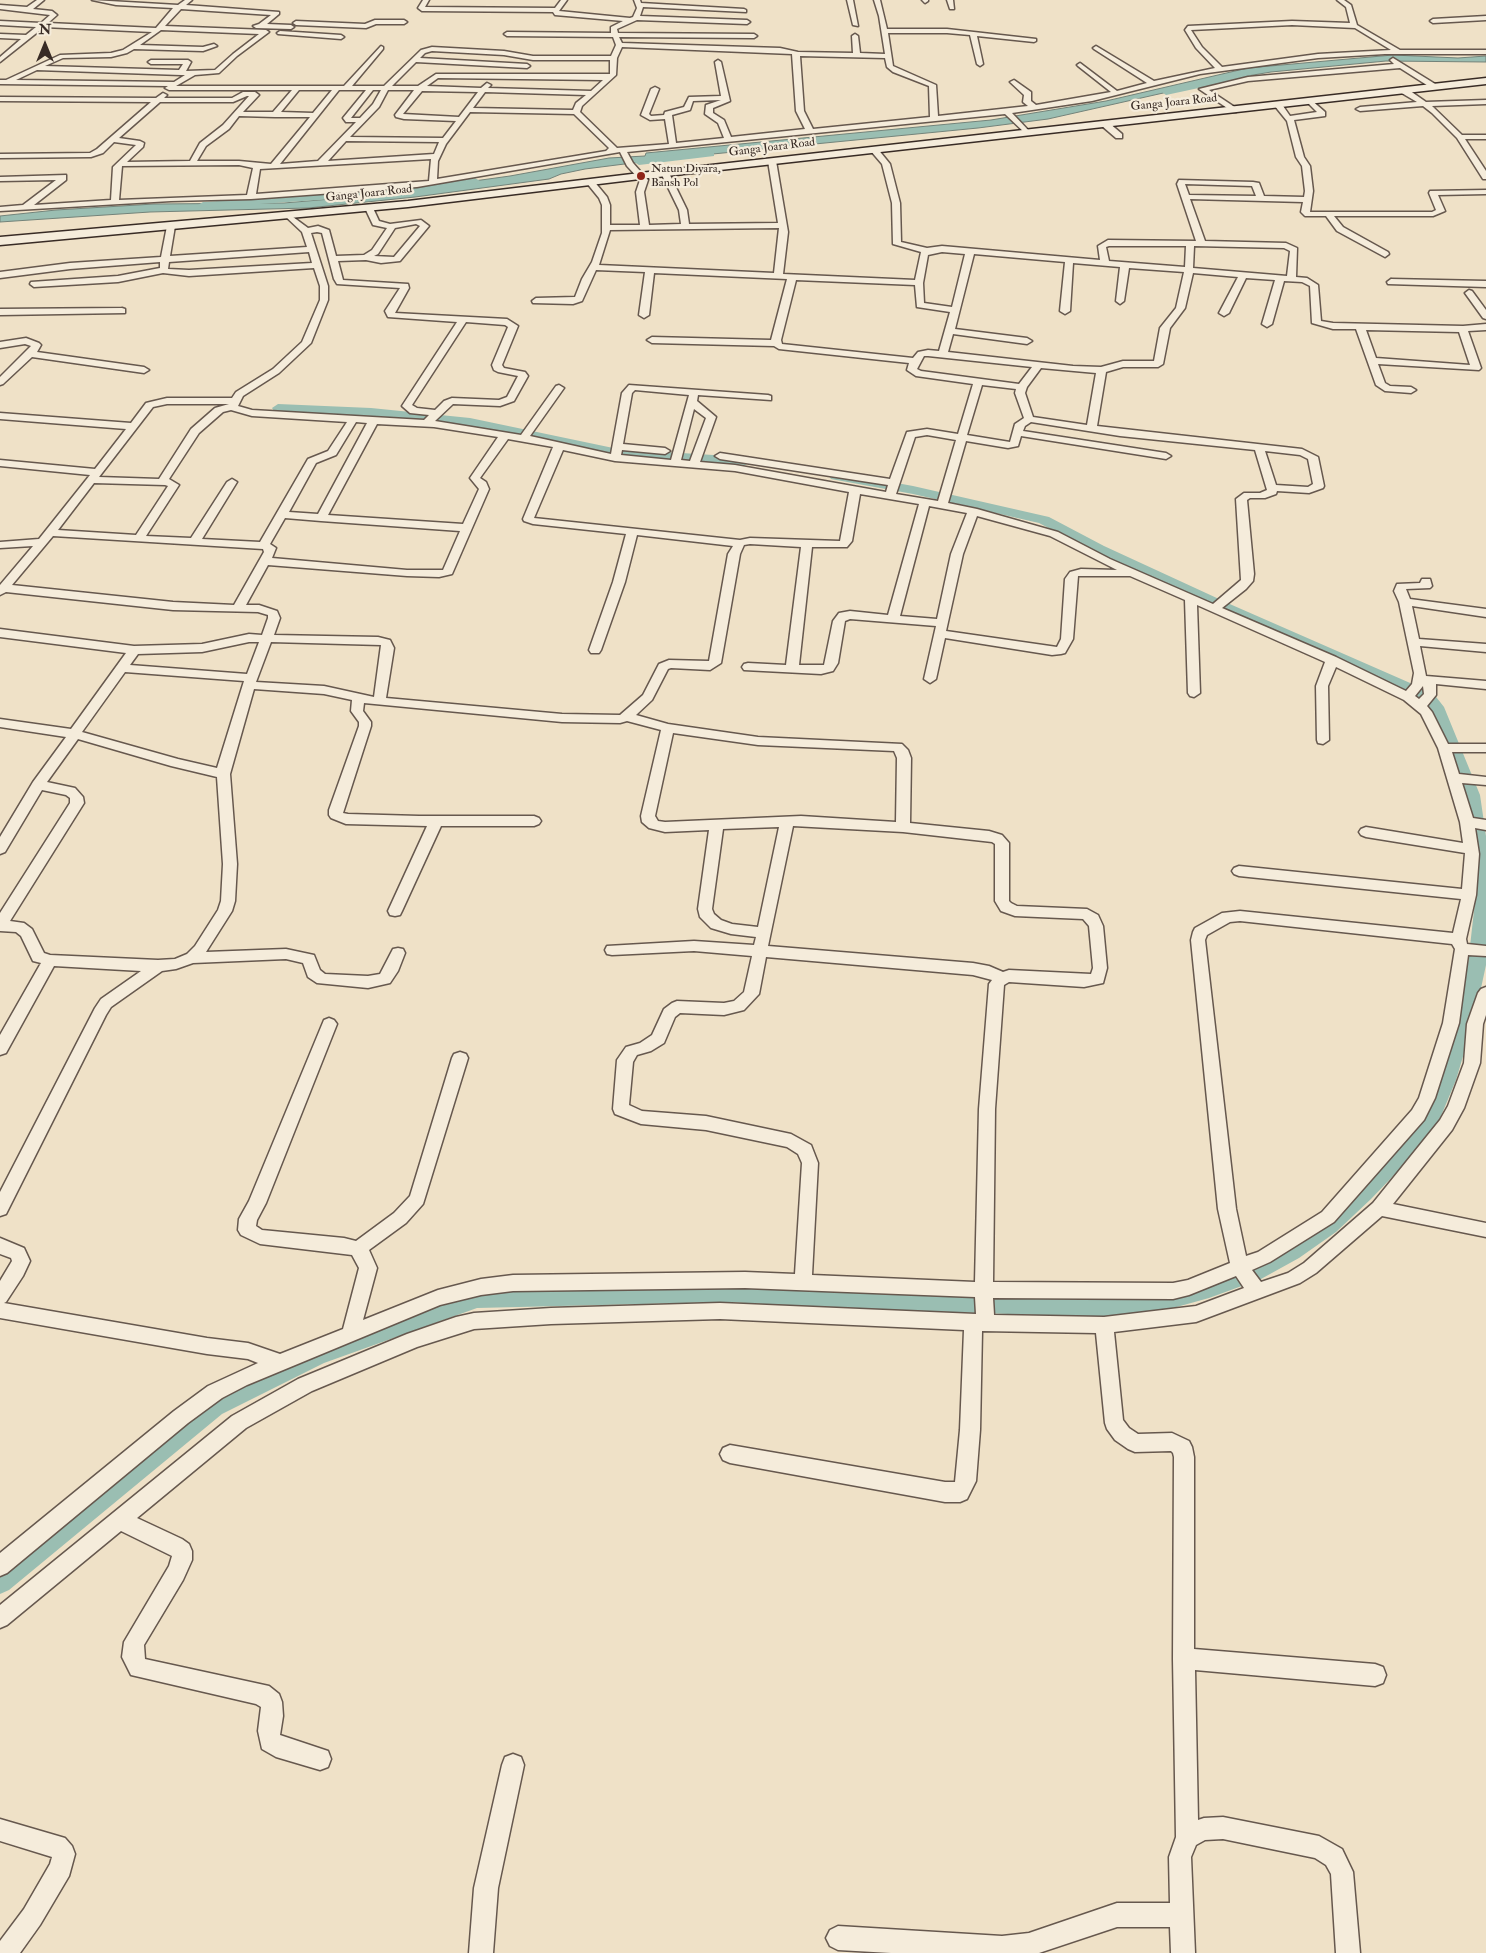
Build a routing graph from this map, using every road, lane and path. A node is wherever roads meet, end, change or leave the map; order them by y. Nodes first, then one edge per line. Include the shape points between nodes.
1 (41, 0) edge
2 (95, 0) edge
3 (189, 0) edge
4 (426, 0) edge
5 (564, 0) edge
6 (850, 0) edge
7 (877, 0) edge
8 (950, 0) edge
9 (1340, 0) edge
10 (638, 2) edge
11 (0, 7) edge
12 (178, 7) junction
13 (952, 8) dead end
14 (28, 9) junction
15 (556, 10) junction
16 (744, 11) dead end
17 (304, 15) dead end
18 (1486, 18) edge
19 (634, 19) junction
20 (1433, 21) dead end
21 (404, 22) dead end
22 (747, 22) dead end
23 (0, 23) edge
24 (42, 25) junction
25 (294, 25) junction
26 (856, 25) dead end
27 (1354, 26) junction
28 (264, 29) junction
29 (161, 30) junction
30 (885, 31) junction
31 (286, 33) junction
32 (506, 34) dead end
33 (973, 34) junction
34 (0, 36) edge
35 (614, 36) junction
36 (754, 36) dead end
37 (855, 36) dead end
38 (28, 37) junction
39 (341, 37) dead end
40 (207, 39) dead end
41 (245, 40) dead end
42 (1034, 40) dead end
43 (254, 41) junction
44 (618, 45) junction
45 (133, 47) junction
46 (381, 48) dead end
47 (1096, 48) dead end
48 (0, 49) edge
49 (12, 50) junction
50 (1399, 52) junction
51 (1486, 52) edge
52 (796, 54) junction
53 (111, 55) junction
54 (517, 56) junction
55 (858, 56) junction
56 (888, 56) junction
57 (614, 58) junction
58 (1393, 59) junction
59 (0, 60) edge
60 (414, 60) junction
61 (125, 62) dead end
62 (145, 62) dead end
63 (718, 62) dead end
64 (980, 64) dead end
65 (507, 66) junction
66 (1080, 66) dead end
67 (536, 67) dead end
68 (38, 68) junction
69 (604, 68) dead end
70 (613, 68) junction
71 (1220, 69) junction
72 (181, 73) junction
73 (193, 73) junction
74 (494, 76) junction
75 (611, 78) junction
76 (1486, 81) edge
77 (4, 82) edge
78 (52, 82) junction
79 (1014, 82) dead end
80 (1153, 84) junction
81 (172, 86) junction
82 (0, 87) edge
83 (298, 87) junction
84 (338, 87) junction
85 (347, 87) junction
86 (1436, 87) junction
87 (262, 88) junction
88 (371, 88) junction
89 (386, 88) junction
90 (420, 88) junction
91 (655, 89) dead end
92 (484, 90) junction
93 (1403, 90) junction
94 (594, 93) junction
95 (1116, 93) junction
96 (255, 95) junction
97 (726, 98) junction
98 (0, 99) edge
99 (48, 99) junction
100 (159, 99) junction
101 (1310, 101) junction
102 (1486, 102) edge
103 (1424, 104) junction
104 (1278, 105) junction
105 (1034, 108) junction
106 (1360, 109) dead end
107 (467, 110) junction
108 (1234, 110) junction
109 (576, 112) junction
110 (237, 114) junction
111 (1010, 114) junction
112 (275, 115) junction
113 (314, 115) junction
114 (669, 118) junction
115 (934, 118) junction
116 (1289, 118) junction
117 (461, 119) junction
118 (362, 120) junction
119 (1105, 124) junction
120 (1023, 128) junction
121 (810, 131) junction
122 (1119, 136) dead end
123 (1460, 137) junction
124 (1486, 137) edge
125 (343, 139) junction
126 (113, 140) junction
127 (444, 140) junction
128 (728, 140) junction
129 (672, 146) junction
130 (613, 150) junction
131 (874, 150) junction
132 (624, 153) junction
133 (4, 156) edge
134 (436, 156) junction
135 (772, 161) junction
136 (193, 162) junction
137 (120, 164) junction
138 (320, 164) junction
139 (0, 166) edge
140 (257, 166) junction
141 (274, 166) junction
142 (665, 173) junction
143 (640, 176) junction
144 (1486, 177) edge
145 (0, 179) edge
146 (433, 182) junction
147 (590, 182) junction
148 (1486, 192) edge
149 (250, 197) junction
150 (1185, 197) junction
151 (1261, 198) junction
152 (1306, 200) junction
153 (115, 202) junction
154 (26, 208) junction
155 (369, 208) junction
156 (0, 209) edge
157 (1328, 214) junction
158 (289, 216) junction
159 (782, 225) junction
160 (171, 226) junction
161 (390, 226) junction
162 (606, 228) junction
163 (645, 228) junction
164 (686, 228) junction
165 (306, 231) junction
166 (0, 241) edge
167 (1190, 243) junction
168 (1201, 243) junction
169 (312, 249) junction
170 (927, 251) junction
171 (970, 252) junction
172 (1385, 254) dead end
173 (333, 258) junction
174 (366, 258) junction
175 (165, 259) junction
176 (1069, 260) junction
177 (1105, 263) junction
178 (1126, 265) junction
179 (318, 266) junction
180 (593, 267) junction
181 (650, 269) junction
182 (164, 270) junction
183 (1189, 270) junction
184 (1244, 275) junction
185 (1, 276) edge
186 (778, 276) junction
187 (792, 277) junction
188 (1280, 278) junction
189 (1291, 279) junction
190 (1391, 282) dead end
191 (919, 283) junction
192 (34, 284) dead end
193 (1486, 284) edge
194 (1469, 294) dead end
195 (536, 301) dead end
196 (1120, 301) dead end
197 (956, 310) junction
198 (122, 311) dead end
199 (1065, 312) dead end
200 (1224, 313) dead end
201 (7, 315) edge
202 (644, 315) dead end
203 (1486, 316) edge
204 (463, 319) junction
205 (1267, 324) dead end
206 (1360, 327) junction
207 (1463, 329) junction
208 (1485, 329) edge
209 (949, 331) junction
210 (652, 340) dead end
211 (1027, 341) dead end
212 (776, 343) junction
213 (0, 345) edge
214 (942, 353) junction
215 (30, 354) junction
216 (915, 361) junction
217 (1373, 361) junction
218 (1039, 365) junction
219 (144, 370) dead end
220 (1101, 370) junction
221 (0, 382) edge
222 (978, 382) junction
223 (1022, 387) junction
224 (559, 388) dead end
225 (1411, 390) dead end
226 (693, 397) junction
227 (768, 398) dead end
228 (234, 403) junction
229 (438, 413) junction
230 (0, 416) edge
231 (354, 418) junction
232 (1029, 419) junction
233 (374, 420) junction
234 (427, 424) junction
235 (132, 426) junction
236 (1092, 428) junction
237 (1019, 433) junction
238 (505, 435) junction
239 (960, 437) junction
240 (524, 438) junction
241 (558, 446) junction
242 (1259, 448) junction
243 (617, 453) junction
244 (1166, 456) dead end
245 (676, 457) junction
246 (695, 459) junction
247 (0, 463) edge
248 (93, 476) junction
249 (162, 482) junction
250 (232, 482) dead end
251 (1272, 488) junction
252 (855, 489) junction
253 (893, 489) junction
254 (943, 500) junction
255 (925, 502) junction
256 (973, 511) junction
257 (282, 515) junction
258 (321, 518) junction
259 (466, 528) junction
260 (50, 532) junction
261 (632, 532) junction
262 (139, 538) junction
263 (42, 542) junction
264 (195, 542) junction
265 (740, 543) junction
266 (807, 544) junction
267 (0, 545) edge
268 (264, 546) junction
269 (265, 561) junction
270 (1137, 575) junction
271 (1426, 582) dead end
272 (1, 590) edge
273 (1191, 598) junction
274 (1405, 602) junction
275 (1218, 605) junction
276 (238, 608) junction
277 (1486, 613) edge
278 (893, 619) junction
279 (941, 629) junction
280 (0, 633) edge
281 (266, 638) junction
282 (1414, 642) junction
283 (1486, 648) edge
284 (134, 650) junction
285 (595, 650) dead end
286 (1332, 660) junction
287 (748, 667) dead end
288 (122, 668) junction
289 (792, 669) junction
290 (930, 679) dead end
291 (250, 682) junction
292 (1486, 685) edge
293 (1414, 688) junction
294 (1194, 693) dead end
295 (358, 699) junction
296 (379, 701) junction
297 (1420, 706) junction
298 (627, 716) junction
299 (0, 723) edge
300 (668, 728) junction
301 (76, 734) junction
302 (1323, 740) dead end
303 (1452, 748) junction
304 (1486, 748) edge
305 (223, 774) junction
306 (1458, 778) junction
307 (1482, 781) edge
308 (38, 785) junction
309 (436, 821) junction
310 (534, 821) dead end
311 (787, 822) junction
312 (1478, 823) edge
313 (716, 825) junction
314 (903, 826) junction
315 (1366, 832) dead end
316 (0, 848) edge
317 (1477, 853) edge
318 (1239, 871) dead end
319 (1469, 895) junction
320 (395, 911) dead end
321 (0, 926) edge
322 (765, 933) junction
323 (1469, 947) edge
324 (612, 950) dead end
325 (761, 951) junction
326 (398, 953) dead end
327 (192, 958) junction
328 (50, 960) junction
329 (158, 966) junction
330 (1002, 978) junction
331 (1486, 993) edge
332 (329, 1024) dead end
333 (0, 1049) edge
334 (460, 1058) dead end
335 (1379, 1208) junction
336 (0, 1209) edge
337 (1486, 1230) edge
338 (0, 1246) edge
339 (358, 1249) junction
340 (1248, 1278) junction
341 (803, 1282) junction
342 (0, 1296) edge
343 (0, 1310) edge
344 (982, 1310) junction
345 (1104, 1325) junction
346 (350, 1335) junction
347 (281, 1363) junction
348 (730, 1454) dead end
349 (118, 1520) junction
350 (0, 1566) edge
351 (0, 1618) edge
352 (1184, 1658) junction
353 (1375, 1675) dead end
354 (320, 1759) dead end
355 (513, 1766) dead end
356 (0, 1830) edge
357 (1188, 1837) junction
358 (1182, 1915) junction
359 (838, 1938) dead end
360 (6, 1953) edge
361 (481, 1953) edge
362 (1183, 1953) edge
363 (1348, 1953) edge

1 - 14 street
2 - 12 street
3 - 12 street
4 - 15 street via 422,10
5 - 15 street
6 - 26 street
7 - 30 street
8 - 13 street
9 - 27 street via 1349,6
10 - 16 street
10 - 19 street via 640,10
11 - 14 street
12 - 28 street via 277,13
12 - 29 street
14 - 24 street via 54,15
15 - 19 street via 558,14
17 - 25 street
18 - 20 street
19 - 22 street
19 - 35 street via 612,28
21 - 25 street via 375,22 366,26
23 - 24 street
24 - 29 street
24 - 38 street
25 - 28 street
25 - 31 street
27 - 50 street
27 - 71 street via 1292,23 1188,28 1199,48
28 - 29 street
28 - 31 street
28 - 43 street
29 - 45 street
30 - 33 street
30 - 56 street
31 - 39 street
32 - 35 street
33 - 42 street
33 - 64 street
34 - 38 street
35 - 36 street
35 - 44 street
37 - 55 street
38 - 49 street
40 - 45 street via 215,42 203,49
41 - 43 street
43 - 73 street via 217,72
44 - 52 street via 790,50
44 - 57 street
45 - 53 street
46 - 85 street
47 - 80 street
48 - 49 street
49 - 59 street
50 - 51 street
50 - 58 street
52 - 55 street
52 - 121 street via 800,111
53 - 61 street via 115,57 111,62
53 - 68 street via 62,56
54 - 57 street
54 - 60 street via 432,49 423,51
54 - 65 street
55 - 56 street
56 - 115 street via 891,69 932,85
57 - 70 street
58 - 71 street via 1318,56
58 - 86 street
58 - 108 street via 1372,67 1248,79 1203,89
60 - 65 street
60 - 89 street
62 - 72 street via 188,62
63 - 97 street
65 - 67 street
65 - 74 street
66 - 95 street
68 - 72 street
68 - 77 street
69 - 70 street
70 - 75 street
71 - 80 street
72 - 73 street
73 - 81 street
74 - 75 street
74 - 90 street via 436,76
74 - 92 street
75 - 94 street
76 - 86 main road, Ganga Joara Road
77 - 78 street
77 - 82 street
78 - 81 street
78 - 99 street via 41,90 53,92
79 - 105 street via 1028,94 1027,102
80 - 95 street
81 - 87 street
81 - 100 street
83 - 84 street
83 - 87 street
83 - 112 street
84 - 85 street
84 - 113 street
85 - 88 street
86 - 93 main road, Ganga Joara Road
87 - 96 street
88 - 89 street
88 - 118 street via 347,118
89 - 90 street
89 - 118 street
90 - 92 street
90 - 117 street via 399,115 401,117
91 - 114 street via 645,115
92 - 94 street
92 - 107 street
93 - 101 main road, Ganga Joara Road
93 - 103 street
94 - 109 street via 578,105
95 - 105 street
96 - 100 street via 246,94 232,100
96 - 110 street
97 - 114 street via 692,99 687,108 671,112
97 - 128 street via 723,103 709,107 709,114 721,122
98 - 99 street
99 - 100 street
100 - 126 street
101 - 104 main road, Ganga Joara Road
101 - 116 street via 1322,114
102 - 103 street
103 - 106 street
103 - 123 street
104 - 108 main road, Ganga Joara Road
104 - 116 street
105 - 111 street
107 - 109 street
107 - 117 street
108 - 119 main road, Ganga Joara Road
109 - 130 street
110 - 112 street
110 - 136 street via 203,145
111 - 115 street
111 - 120 street
112 - 113 street
113 - 141 street
114 - 129 street
115 - 121 street
116 - 152 street via 1306,169 1309,190
117 - 127 street
118 - 125 street
119 - 120 main road, Ganga Joara Road
119 - 122 street
120 - 131 main road, Ganga Joara Road
121 - 128 street
123 - 124 street
123 - 144 street
125 - 127 street
125 - 138 street
126 - 133 street via 91,155
126 - 137 street via 140,143
127 - 134 street
128 - 129 street
129 - 132 street
130 - 132 street
130 - 146 street
131 - 135 main road, Ganga Joara Road
131 - 170 street via 886,164 896,204 897,244
132 - 143 street
133 - 139 street
134 - 138 street
134 - 146 street
135 - 142 main road, Ganga Joara Road
135 - 159 street
136 - 137 street
136 - 140 street
137 - 153 street
138 - 141 street
140 - 141 street
140 - 149 street
142 - 143 main road, Ganga Joara Road
142 - 164 street via 682,207
143 - 147 main road, Ganga Joara Road
143 - 163 street via 644,180 640,192
145 - 154 street via 63,177
146 - 149 street
147 - 155 main road, Ganga Joara Road
147 - 162 street via 606,205
148 - 157 street via 1433,193 1439,213
149 - 153 street
150 - 151 street
150 - 151 street via 1180,184 1188,182 1253,184
150 - 168 street
151 - 152 street
152 - 157 street via 1305,212 1308,214
153 - 154 street
154 - 156 street
155 - 158 main road, Ganga Joara Road
155 - 161 street via 376,223
157 - 172 street via 1340,229
158 - 160 main road, Ganga Joara Road
158 - 165 street
159 - 164 street
159 - 186 street via 784,236
160 - 166 main road, Ganga Joara Road
160 - 175 street
161 - 174 street via 375,252
161 - 174 street via 416,222 425,226 397,259
162 - 163 street
162 - 180 street
163 - 164 street
165 - 169 street
165 - 173 street via 318,229 326,232
167 - 168 street
167 - 177 street via 1108,243 1102,246
167 - 183 street
168 - 189 street via 1292,248
169 - 175 street
169 - 179 street
170 - 171 street
170 - 191 street
171 - 176 street
171 - 197 street
173 - 174 street
173 - 204 street via 340,282 404,286 390,311 391,315
175 - 182 street
175 - 185 street via 57,267
176 - 177 street
176 - 199 street
177 - 178 street
178 - 183 street
178 - 196 street
179 - 182 street via 189,273
179 - 228 street via 324,300 309,339 276,371 239,394
180 - 181 street
180 - 195 street via 579,299 573,302
181 - 186 street
181 - 202 street
182 - 192 street via 118,279
183 - 184 street
183 - 220 street via 1180,308 1165,328 1158,364 1123,364
184 - 188 street
184 - 200 street
186 - 187 street
187 - 191 street
187 - 212 street
188 - 189 street
188 - 205 street
189 - 206 street via 1314,285 1315,321 1318,324
190 - 193 street
191 - 197 street via 920,304
194 - 203 street
197 - 209 street
198 - 201 street
204 - 229 street via 407,406 414,411
204 - 229 street via 511,323 513,326 497,368 518,371 523,376 511,399 506,402 452,401
206 - 207 street
206 - 217 street
207 - 208 street
207 - 217 street via 1476,368
209 - 211 street
209 - 214 street
210 - 212 street
212 - 216 street via 784,348
213 - 215 street via 33,343 36,345
214 - 216 street via 921,354
214 - 218 street
215 - 219 street
215 - 221 street
216 - 222 street via 914,372
217 - 225 street via 1383,387
218 - 220 street
218 - 223 street
220 - 236 street
222 - 223 street
222 - 239 street
223 - 232 street via 1021,398
224 - 240 street
226 - 227 street
226 - 243 street via 632,387
226 - 245 street
226 - 246 street via 711,417
228 - 231 street via 242,411 252,413
228 - 235 street via 155,402
228 - 249 street via 219,410 195,431
229 - 234 street
230 - 235 street
231 - 233 street
231 - 257 street via 332,453 312,461
232 - 236 street
232 - 237 street via 1020,424
233 - 234 street
233 - 258 street
234 - 238 street
235 - 248 street
236 - 242 street
237 - 239 street via 1014,444 1008,445
237 - 244 street
238 - 240 street
238 - 259 street via 475,478 484,490
239 - 253 street via 927,432 911,434
239 - 254 street
240 - 241 street
241 - 243 street
241 - 261 street via 528,519
242 - 251 street
242 - 251 street via 1302,452 1313,457 1319,486 1309,490
243 - 245 street
245 - 246 street
246 - 252 street
246 - 253 street via 745,458
247 - 248 street
248 - 249 street
248 - 260 street
249 - 262 street via 172,483 174,488
250 - 264 street
251 - 275 street via 1268,495 1248,495 1241,499 1248,574 1242,587
252 - 253 street
252 - 266 street via 846,541 842,545
253 - 255 street
254 - 255 street
254 - 256 street
255 - 278 street
256 - 270 street via 1054,534
256 - 279 street via 957,554
257 - 258 street
257 - 268 street
258 - 259 street
259 - 269 street via 451,568 439,574
260 - 262 street
260 - 263 street
261 - 265 street
261 - 285 street via 617,589
262 - 264 street
263 - 267 street
263 - 272 street
264 - 268 street
265 - 266 street
265 - 298 street via 734,554 715,663 710,666 669,664 663,667 648,697
266 - 289 street
268 - 269 street via 270,548
269 - 276 street
270 - 273 street
270 - 279 street via 1074,574 1067,639 1061,650 1052,651
271 - 274 street via 1426,586 1401,586
272 - 276 street via 173,606
273 - 275 street
273 - 294 street
274 - 277 street
274 - 282 street
275 - 286 street
276 - 281 street via 273,613
278 - 279 street
278 - 289 street via 844,616 839,621 829,668
279 - 290 street
280 - 284 street
281 - 284 street via 190,649
281 - 291 street
281 - 296 street via 378,640 386,643 388,648
282 - 283 street
282 - 293 street
284 - 288 street
286 - 293 street
286 - 302 street via 1322,686
287 - 289 street
288 - 291 street
288 - 301 street
291 - 295 street via 324,690
291 - 305 street
292 - 293 street
293 - 297 street
293 - 297 street via 1430,685 1430,695
295 - 296 street
295 - 309 street via 357,711 365,726 336,816
296 - 298 street via 562,718 611,720
297 - 303 street
298 - 300 street
299 - 301 street
300 - 313 street via 649,822 666,827
300 - 314 street via 758,741 897,747 902,750 904,758
301 - 305 street
301 - 308 street
303 - 304 street
303 - 306 street
305 - 327 street via 230,864 228,901 225,911
306 - 307 street
306 - 312 street
308 - 316 street
308 - 321 street via 70,791 76,796 77,804
309 - 310 street
309 - 320 street
311 - 313 street
311 - 314 street
311 - 322 street
312 - 317 street
313 - 322 street via 705,909 707,917 731,929
314 - 330 street via 997,838 1002,843 1002,901 1006,907 1015,911 1087,914 1093,918 1100,968 1098,979 1084,982 1015,976
315 - 317 street
317 - 319 street
318 - 319 street
319 - 323 street
321 - 328 street via 19,928 27,933 38,957
322 - 325 street
323 - 340 street via 1461,952 1451,1023 1427,1098 1418,1115 1328,1217 1264,1257
323 - 340 street via 1240,916 1227,918 1200,932 1198,940 1227,1209
324 - 325 street via 694,946
325 - 330 street via 973,968
325 - 341 street via 751,994 739,1006 724,1009 677,1007 669,1013 658,1039 632,1051 625,1060 621,1109 641,1117 706,1123 791,1141 805,1150 810,1163
326 - 327 street via 385,978 368,982 322,978 313,973 309,959 286,954
327 - 329 street
328 - 329 street
328 - 333 street
329 - 336 street via 106,1003 100,1012
330 - 344 street via 997,984 987,1109
331 - 335 street via 1475,1024 1472,1063 1456,1108
332 - 339 street via 248,1219 248,1230 260,1237
334 - 339 street via 417,1199 400,1218
335 - 337 street
335 - 340 street via 1294,1278
338 - 342 street via 18,1253 21,1261
339 - 346 street via 368,1268
340 - 344 street via 1173,1291
340 - 345 street via 1196,1314
341 - 344 street
341 - 346 street via 513,1283 438,1298
343 - 347 street via 248,1351
344 - 345 street
344 - 348 street via 966,1481 960,1492
344 - 349 street via 720,1311 542,1317 456,1325 305,1385 239,1422
345 - 352 street via 1114,1423 1135,1443 1172,1442 1182,1447
346 - 347 street
347 - 350 street via 215,1392
349 - 351 street
349 - 354 street via 182,1551 176,1573 134,1642 133,1657 138,1668 261,1694 271,1702 270,1741 276,1746
352 - 353 street
352 - 357 street
355 - 361 street via 486,1888
356 - 360 street via 57,1846 64,1854 61,1868
357 - 358 street via 1180,1857
357 - 363 street via 1204,1829 1223,1828 1319,1846 1334,1857 1342,1872
358 - 359 street via 1117,1915 1029,1945 1002,1948
358 - 362 street

